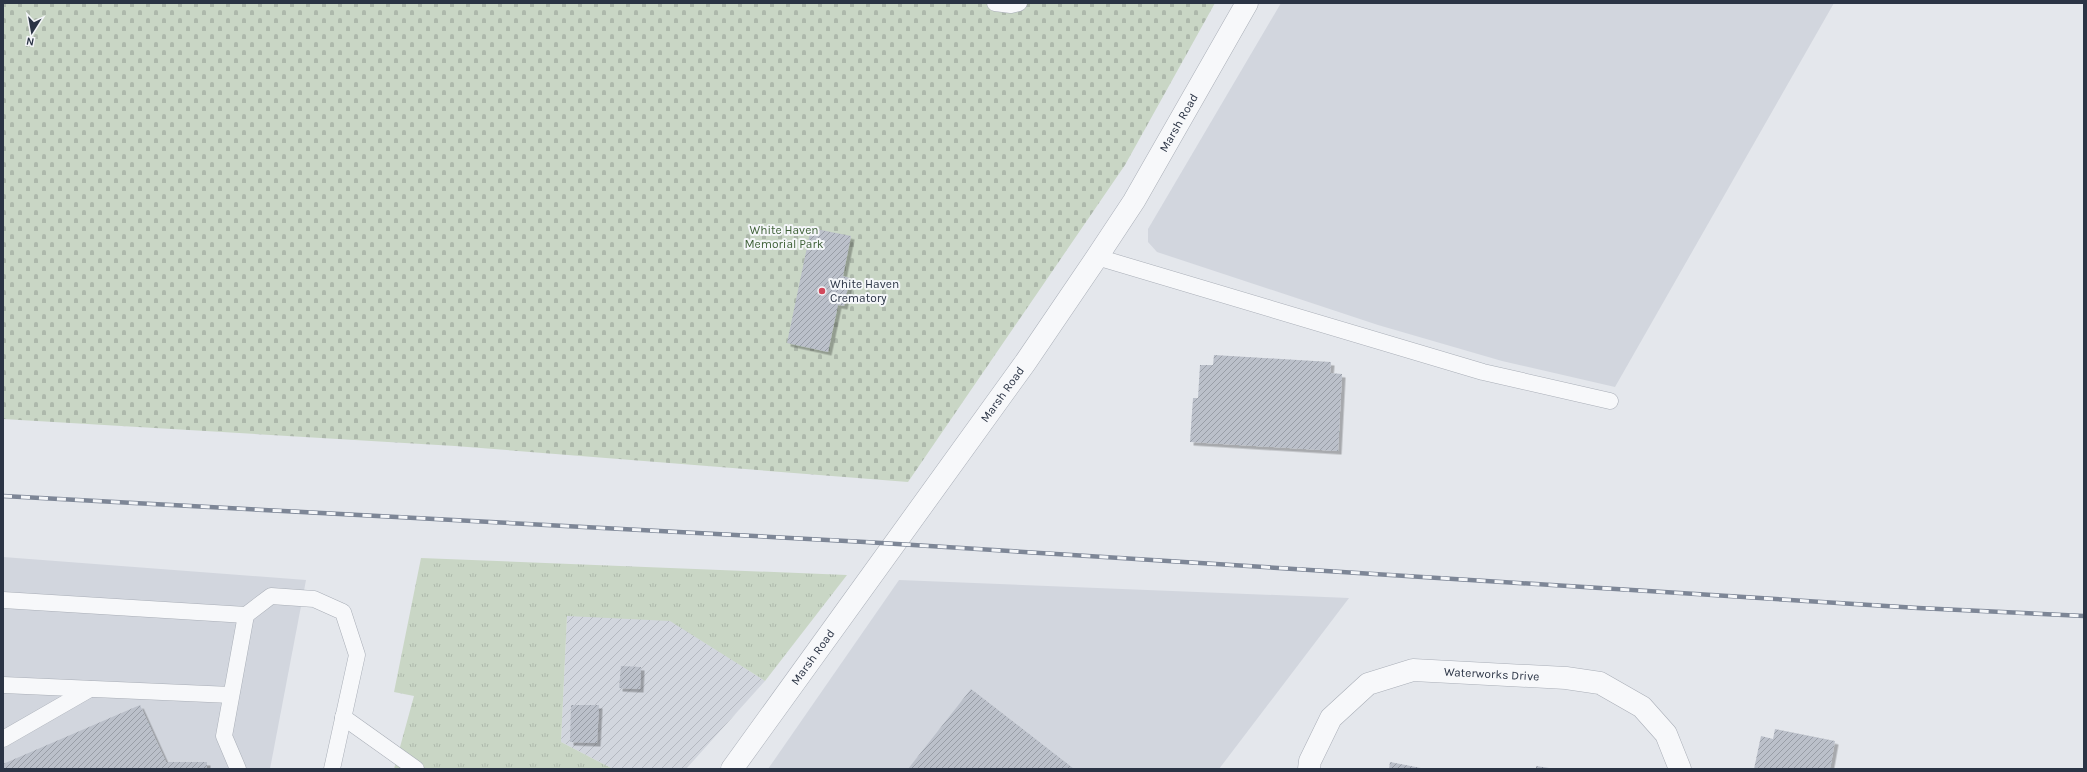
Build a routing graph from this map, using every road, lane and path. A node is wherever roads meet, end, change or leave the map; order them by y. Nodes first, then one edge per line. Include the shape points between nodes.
1 (995, 3) edge
2 (1019, 3) edge
3 (1247, 3) edge
4 (1097, 257) junction
5 (1610, 401) dead end
6 (3, 600) edge
7 (246, 615) junction
8 (3, 685) edge
9 (90, 689) junction
10 (231, 695) junction
11 (343, 717) junction
12 (3, 739) edge
13 (238, 769) edge
14 (332, 769) edge
15 (416, 769) edge
16 (733, 769) edge
17 (1309, 769) edge
18 (1680, 769) edge

1 - 2 lane
3 - 4 street, Marsh Road via 1134,201
4 - 5 lane via 1483,372
4 - 16 street, Marsh Road via 1025,363
6 - 7 lane
7 - 10 lane
7 - 11 lane via 271,596 314,599 344,612 357,655
8 - 9 lane
9 - 10 lane
9 - 12 lane
10 - 13 lane via 224,736
11 - 14 lane
11 - 15 lane
17 - 18 street, Waterworks Drive via 1331,718 1368,684 1413,670 1566,678 1600,683 1642,707 1666,734

